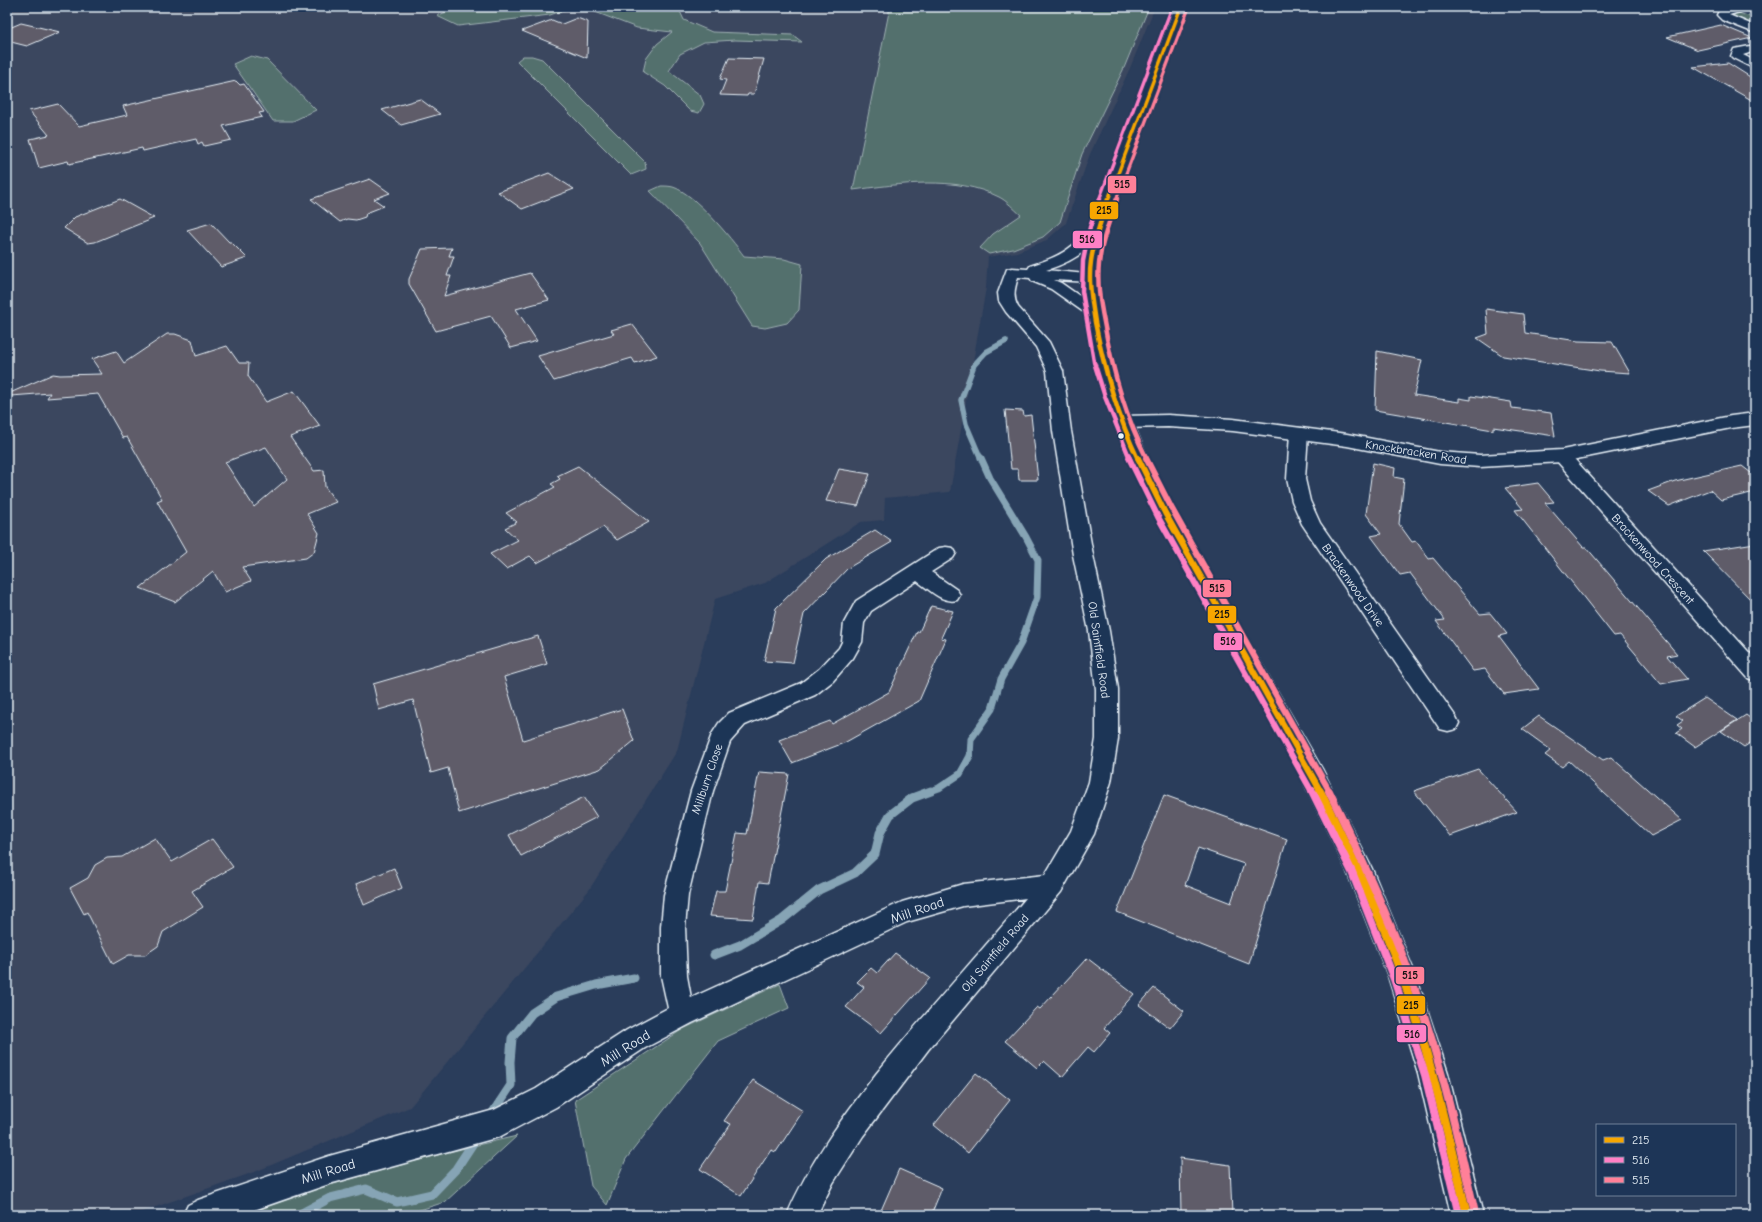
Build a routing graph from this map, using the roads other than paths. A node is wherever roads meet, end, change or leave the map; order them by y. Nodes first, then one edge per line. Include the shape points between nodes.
1 (1181, 7) edge
2 (1743, 8) edge
3 (1755, 15) edge
4 (1755, 30) edge
5 (1755, 48) edge
6 (1755, 66) edge
7 (1098, 230) junction
8 (1018, 272) junction
9 (1090, 278) junction
10 (1093, 312) junction
11 (1755, 419) edge
12 (1123, 422) junction
13 (1299, 433) junction
14 (1562, 456) junction
15 (946, 553) dead end
16 (917, 571) junction
17 (950, 595) dead end
18 (1751, 664) edge
19 (1448, 723) dead end
20 (1052, 885) junction
21 (682, 1014) junction
22 (198, 1215) edge
23 (802, 1215) edge
24 (1467, 1215) edge

1 - 7 main road
2 - 3 street
2 - 4 street via 1722,15
5 - 6 street via 1738,50 1737,56
7 - 8 street via 1066,258
7 - 9 main road
8 - 9 street
8 - 10 street via 1056,286
8 - 20 street, Old Saintfield Road via 1006,293 1007,301 1011,309 1044,345 1055,371 1062,431 1107,688 1107,738 1100,782 1082,834
9 - 10 main road
10 - 12 main road via 1102,360
11 - 14 main road, Knockbracken Road
12 - 13 main road, Knockbracken Road via 1225,424
12 - 24 main road via 1165,513 1313,776 1359,869 1402,976 1433,1073
13 - 14 main road, Knockbracken Road via 1440,458 1480,461
13 - 19 street, Brackenwood Drive via 1296,479 1311,524
14 - 18 street, Brackenwood Crescent
15 - 16 street, Millburn Close
16 - 17 street
16 - 21 street, Millburn Close via 863,606 854,624 852,642 846,653 826,675 808,689 737,719 720,740 702,791 676,895 673,926 674,976
20 - 21 street, Mill Road via 963,895 902,913
20 - 23 street, Old Saintfield Road via 919,1041 853,1126 823,1173
21 - 22 street, Mill Road via 636,1039 546,1098 499,1123 330,1170

